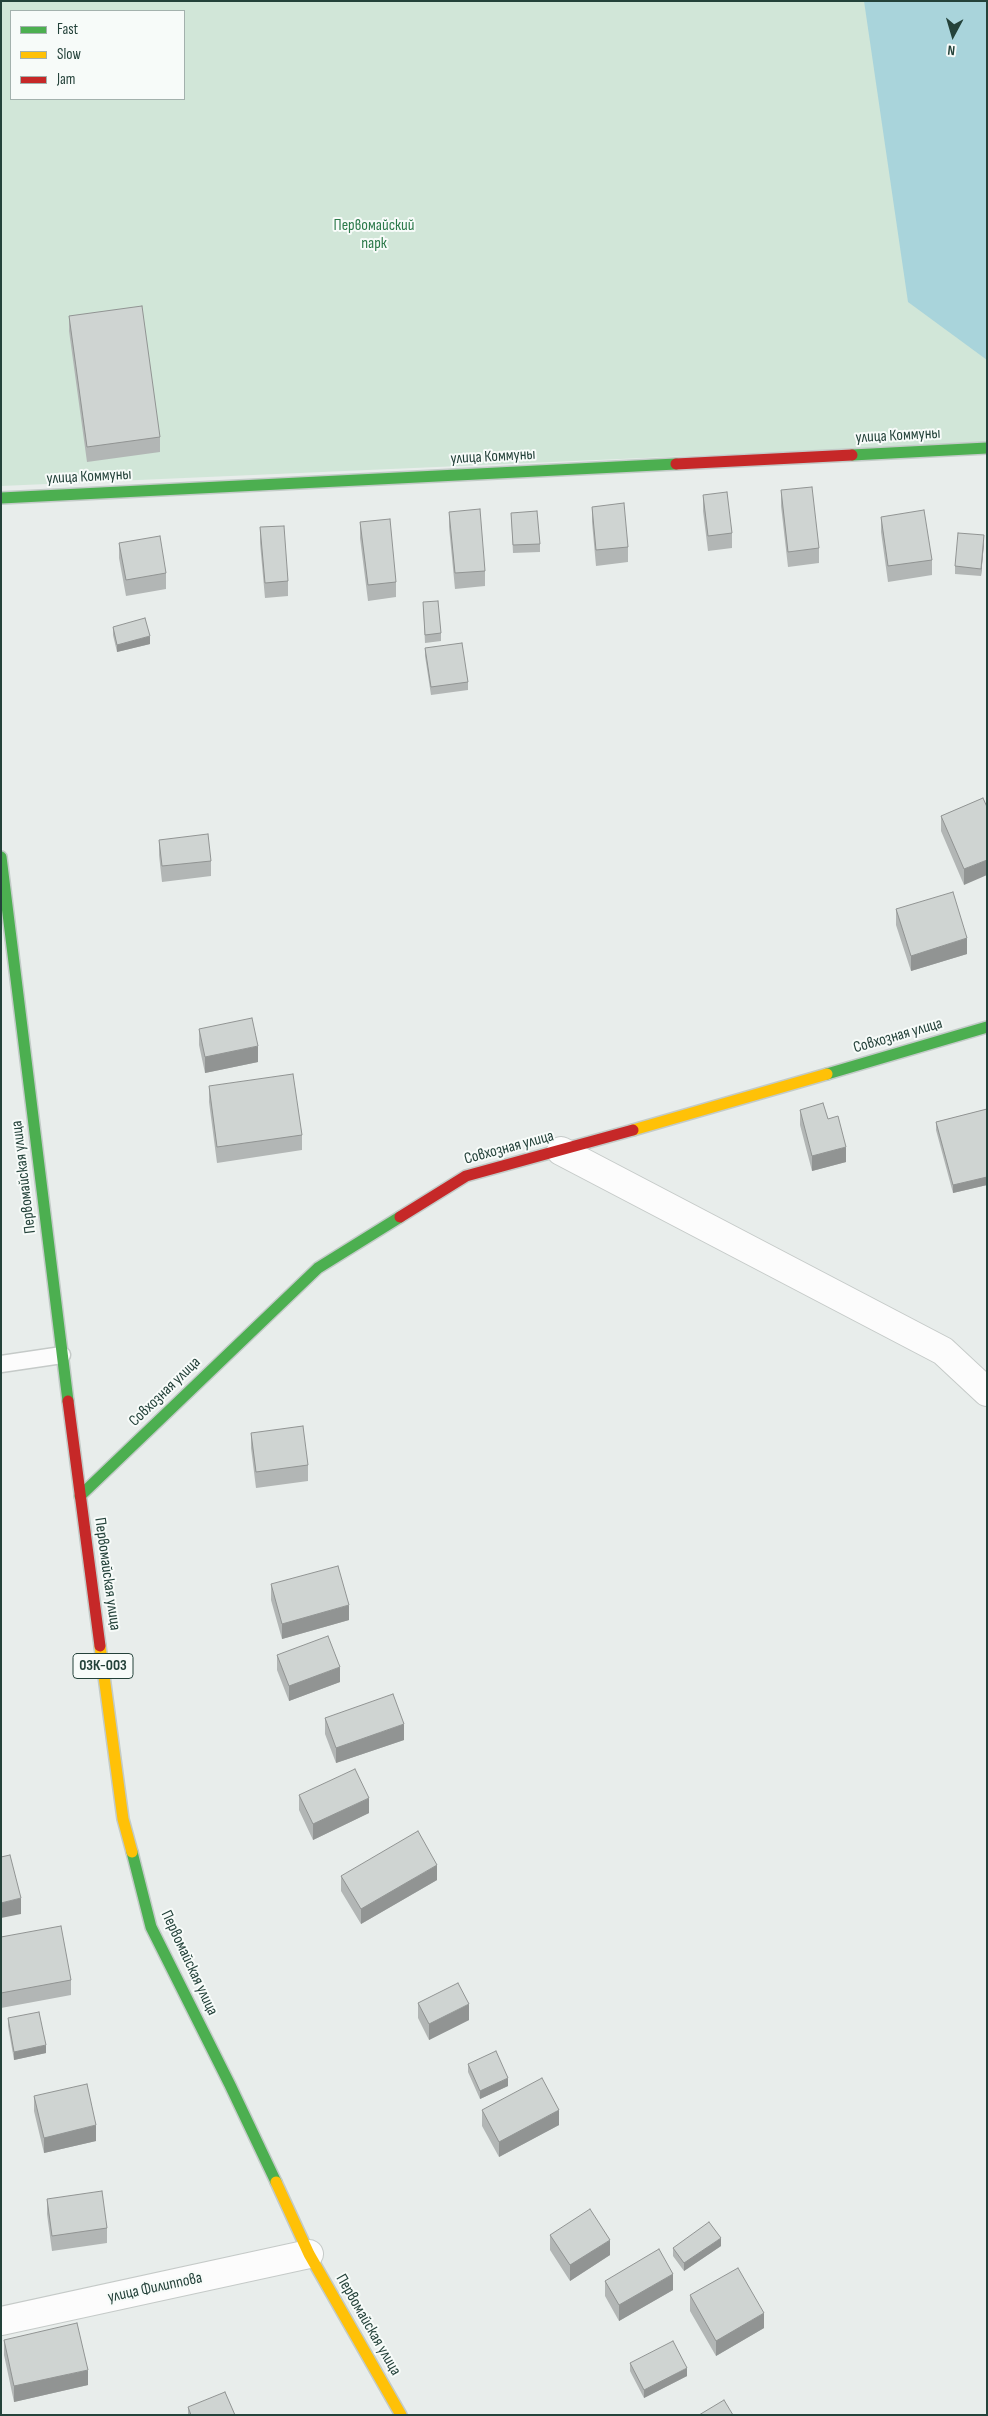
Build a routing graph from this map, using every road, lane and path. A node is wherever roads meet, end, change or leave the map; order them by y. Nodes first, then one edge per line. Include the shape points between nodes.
1 (987, 448) edge
2 (1, 498) edge
3 (1, 858) edge
4 (9, 982) edge
5 (987, 1027) edge
6 (561, 1151) junction
7 (62, 1355) junction
8 (1, 1364) edge
9 (987, 1392) edge
10 (80, 1496) junction
11 (309, 2254) junction
12 (1, 2321) edge
13 (401, 2415) edge

1 - 2 street, улица Коммуны
3 - 4 street, Первомайская улица / 03К-003
4 - 7 street, Первомайская улица / 03К-003
5 - 6 street, Совхозная улица
6 - 9 street via 943,1351
6 - 10 street, Совхозная улица via 466,1176 318,1268
7 - 8 lane
7 - 10 street, Первомайская улица / 03К-003
10 - 11 street, Первомайская улица / 03К-003 via 123,1818 151,1927
11 - 12 street, улица Филиппова
11 - 13 street, Первомайская улица / 03К-003

